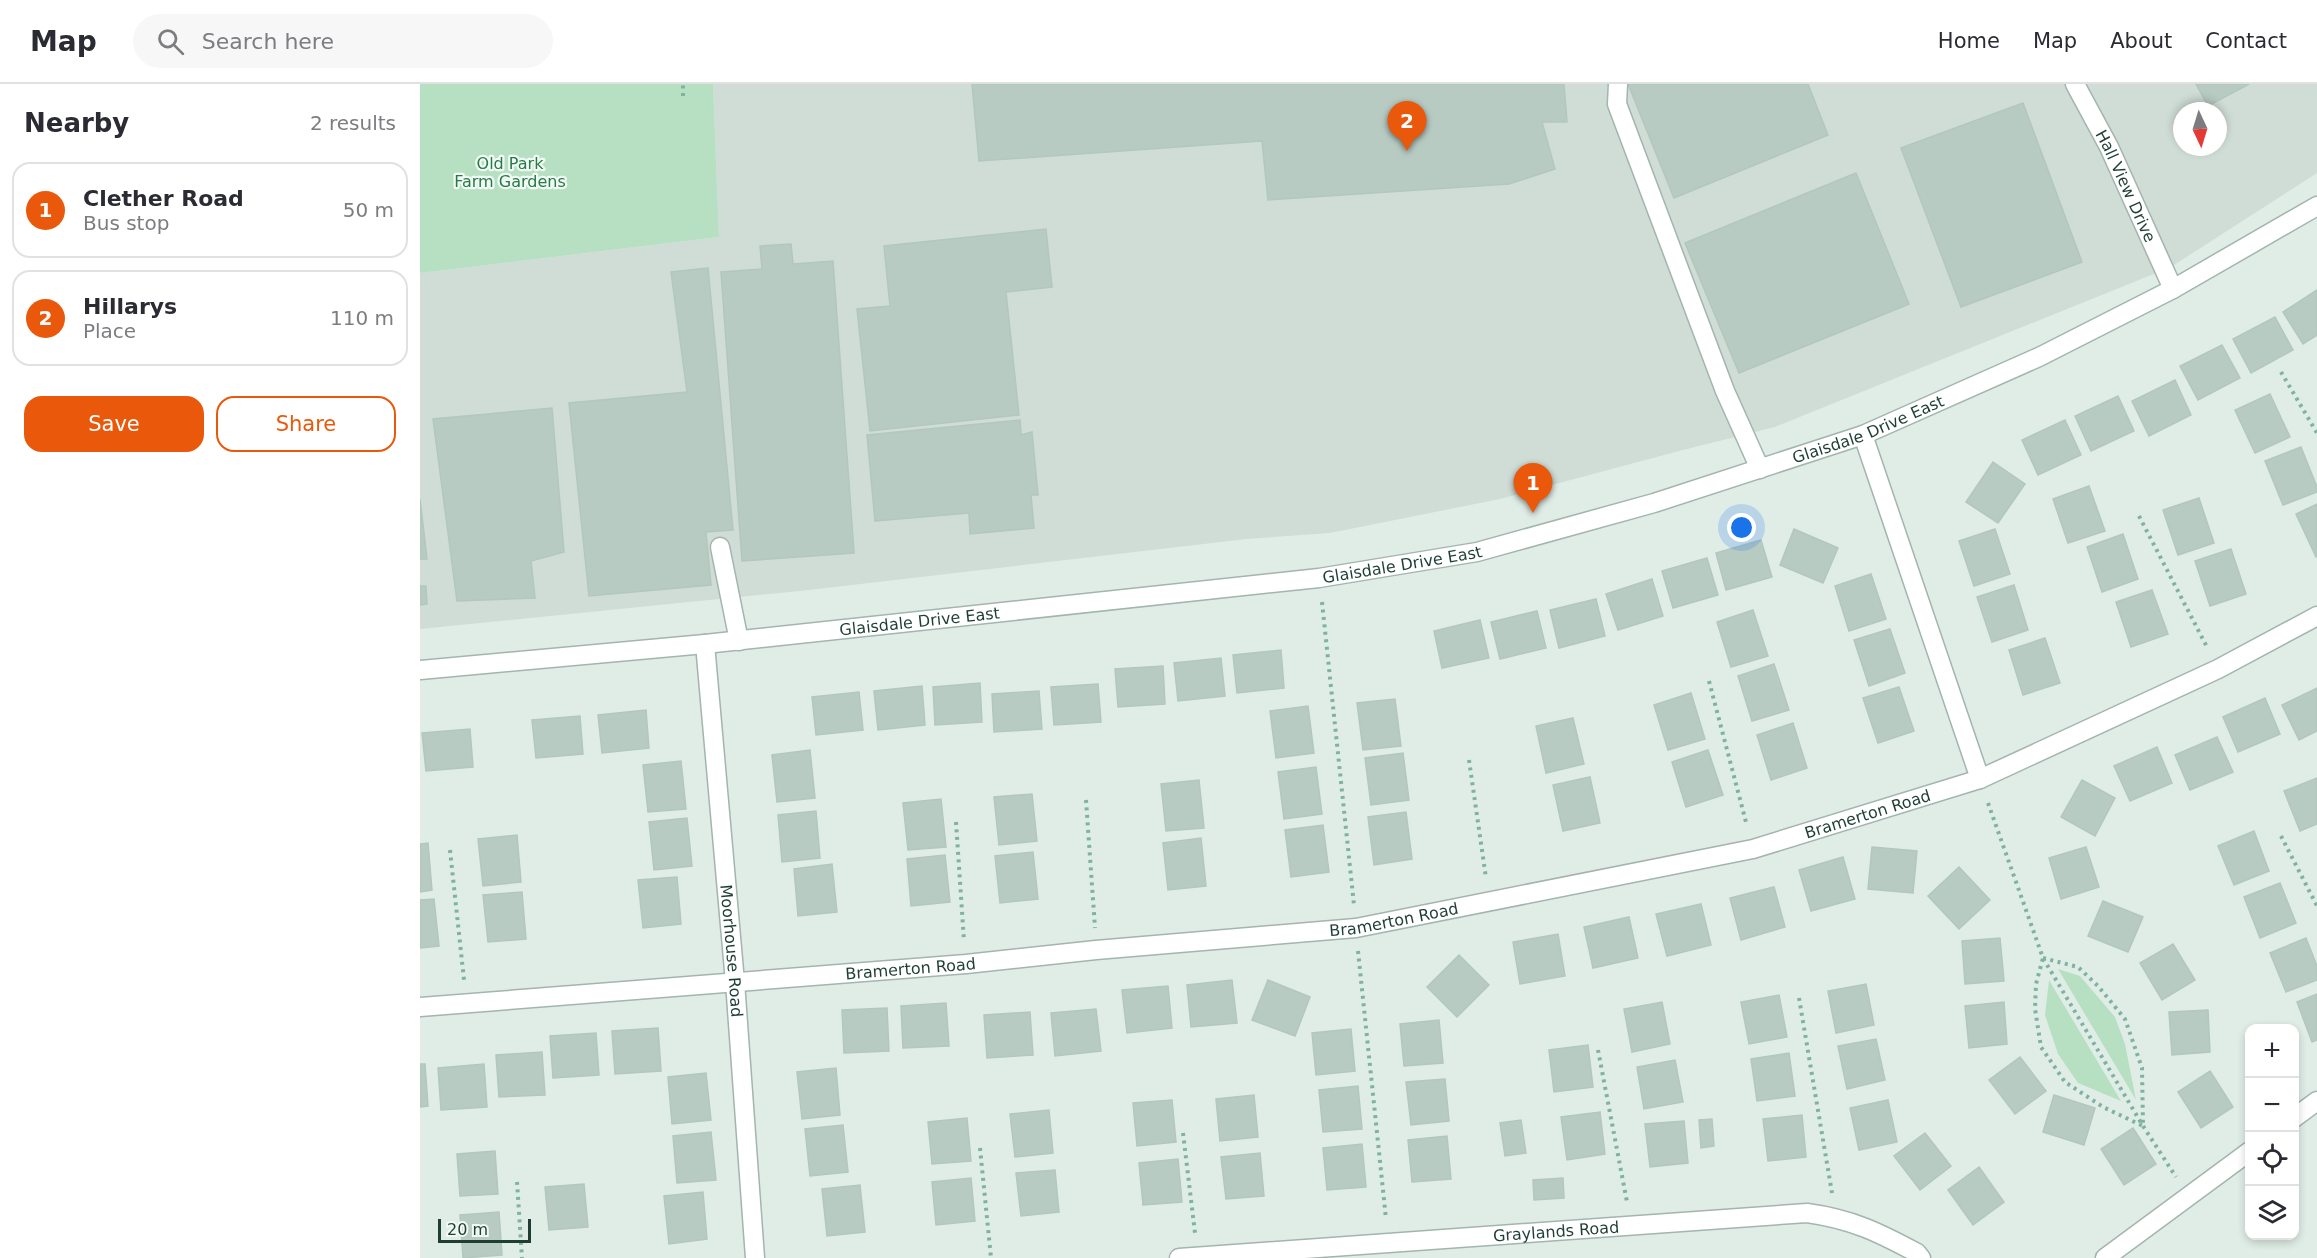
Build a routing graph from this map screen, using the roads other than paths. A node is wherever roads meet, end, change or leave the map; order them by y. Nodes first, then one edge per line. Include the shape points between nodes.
1 (1618, 84) edge
2 (2074, 84) edge
3 (2317, 207) edge
4 (2173, 289) junction
5 (1863, 435) junction
6 (1760, 469) junction
7 (720, 547) dead end
8 (2317, 616) edge
9 (739, 640) junction
10 (705, 644) junction
11 (420, 670) edge
12 (1980, 779) junction
13 (735, 982) junction
14 (420, 1007) edge
15 (2317, 1101) edge
16 (2299, 1115) edge
17 (2245, 1155) edge
18 (1198, 1257) edge
19 (755, 1258) edge
20 (1179, 1258) edge
21 (1921, 1258) edge
22 (2105, 1258) edge

1 - 6 street via 1617,104 1725,391
2 - 4 street, Hall View Drive via 2109,147
3 - 4 street, Glaisdale Drive East
4 - 5 street, Glaisdale Drive East via 2039,357
5 - 6 street, Glaisdale Drive East
5 - 12 street
6 - 9 street, Glaisdale Drive East via 1477,552 1319,578
7 - 9 street
8 - 12 street, Bramerton Road via 2218,669
9 - 10 street, Glaisdale Drive East
10 - 11 street, Glaisdale Drive East
10 - 13 street, Moorhouse Road
12 - 13 street, Bramerton Road via 1753,849 1356,928
13 - 14 street, Bramerton Road
13 - 19 street, Moorhouse Road
15 - 16 street
17 - 22 street
18 - 20 street, Graylands Road
18 - 21 street, Graylands Road via 1807,1213 1874,1229

